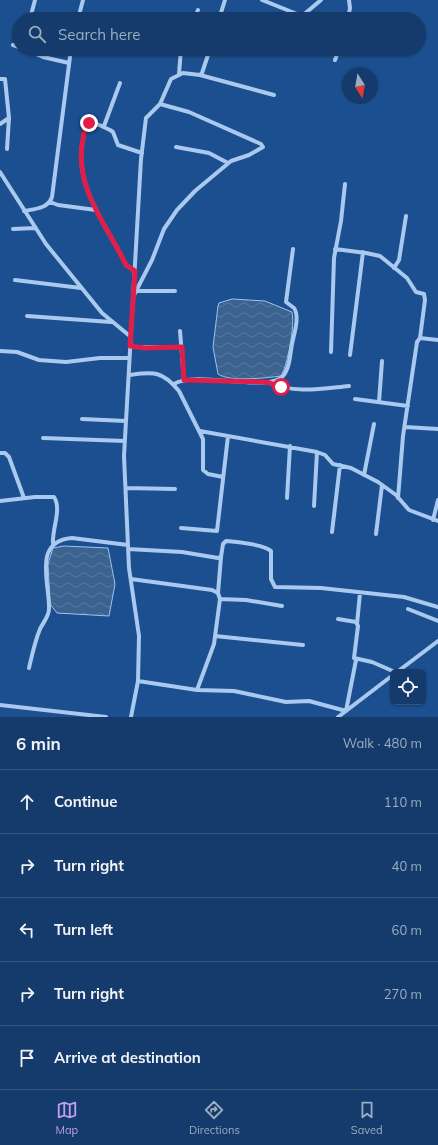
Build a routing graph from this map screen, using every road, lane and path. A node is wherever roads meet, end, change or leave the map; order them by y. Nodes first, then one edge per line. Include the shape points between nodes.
1 (35, 0) edge
2 (83, 0) edge
3 (225, 0) edge
4 (262, 0) edge
5 (321, 0) edge
6 (350, 1) edge
7 (32, 12) edge
8 (80, 12) edge
9 (221, 12) edge
10 (292, 12) edge
11 (307, 12) edge
12 (349, 12) edge
13 (41, 56) edge
14 (70, 56) edge
15 (180, 56) edge
16 (207, 56) edge
17 (336, 56) edge
18 (335, 60) dead end
19 (69, 63) junction
20 (179, 74) junction
21 (200, 76) junction
22 (0, 79) edge
23 (120, 82) dead end
24 (274, 95) dead end
25 (160, 104) junction
26 (9, 118) junction
27 (0, 124) edge
28 (104, 126) junction
29 (176, 147) dead end
30 (7, 149) dead end
31 (142, 153) junction
32 (228, 163) junction
33 (0, 172) edge
34 (345, 184) dead end
35 (50, 202) junction
36 (96, 210) junction
37 (24, 212) junction
38 (406, 216) dead end
39 (35, 228) junction
40 (13, 229) dead end
41 (335, 249) junction
42 (293, 250) dead end
43 (363, 252) junction
44 (394, 268) junction
45 (135, 271) junction
46 (15, 280) dead end
47 (81, 288) junction
48 (136, 291) junction
49 (175, 291) dead end
50 (133, 297) junction
51 (27, 316) dead end
52 (111, 322) junction
53 (180, 331) dead end
54 (131, 337) junction
55 (420, 338) junction
56 (438, 340) edge
57 (130, 346) junction
58 (182, 347) junction
59 (0, 351) edge
60 (331, 352) dead end
61 (350, 355) dead end
62 (130, 358) junction
63 (382, 361) dead end
64 (129, 375) junction
65 (184, 380) junction
66 (267, 382) junction
67 (174, 384) junction
68 (349, 386) dead end
69 (355, 398) dead end
70 (379, 402) junction
71 (408, 406) junction
72 (82, 419) dead end
73 (126, 421) junction
74 (374, 424) dead end
75 (404, 427) junction
76 (438, 429) edge
77 (200, 431) junction
78 (228, 436) junction
79 (43, 438) dead end
80 (125, 442) junction
81 (290, 446) junction
82 (317, 452) junction
83 (0, 453) edge
84 (340, 465) junction
85 (364, 475) junction
86 (223, 477) junction
87 (382, 485) junction
88 (126, 488) junction
89 (175, 488) dead end
90 (24, 498) junction
91 (287, 498) dead end
92 (398, 498) junction
93 (438, 500) edge
94 (0, 501) edge
95 (314, 506) dead end
96 (436, 520) edge
97 (181, 528) dead end
98 (332, 532) dead end
99 (376, 534) dead end
100 (54, 543) junction
101 (128, 547) junction
102 (221, 557) junction
103 (131, 579) junction
104 (218, 593) junction
105 (360, 593) junction
106 (220, 599) junction
107 (282, 606) dead end
108 (438, 607) edge
109 (408, 609) dead end
110 (338, 619) dead end
111 (438, 621) edge
112 (357, 624) junction
113 (216, 636) junction
114 (438, 641) edge
115 (303, 645) dead end
116 (356, 660) junction
117 (29, 668) dead end
118 (400, 669) edge
119 (390, 670) edge
120 (390, 677) edge
121 (138, 681) junction
122 (197, 690) junction
123 (0, 705) edge
124 (346, 711) junction
125 (58, 712) junction
126 (58, 717) edge
127 (106, 717) edge
128 (131, 717) edge
129 (338, 717) edge

1 - 7 street
2 - 8 street
3 - 9 street
4 - 10 street
5 - 11 street
6 - 12 street
13 - 19 street
14 - 19 street
15 - 20 street
16 - 21 street
17 - 18 street
19 - 35 street
20 - 21 street
20 - 25 street via 172,79
21 - 24 street
22 - 26 street via 6,80
23 - 28 street
25 - 31 street via 146,118
25 - 32 street via 189,112 262,145 249,155
26 - 27 street
26 - 30 street
28 - 31 street via 113,132 118,145
28 - 36 street via 87,124 82,146 82,176
29 - 32 street via 209,153
31 - 45 street
32 - 48 street via 195,191 170,219
33 - 37 street
34 - 41 street via 340,230
35 - 36 street
35 - 37 street via 43,207
36 - 45 street via 126,265
37 - 39 street
38 - 44 street via 399,260
39 - 40 street
39 - 47 street
41 - 43 street
41 - 60 street
42 - 66 street via 286,302 294,308 296,317 289,363 284,376 279,380
43 - 44 street via 380,256
43 - 61 street
44 - 55 street via 407,278 416,292 424,294
45 - 50 street
46 - 47 street
47 - 52 street
48 - 49 street
48 - 50 street
50 - 54 street
51 - 52 street
52 - 54 street
53 - 58 street
54 - 57 street
55 - 56 street
55 - 71 street via 417,342
57 - 58 street
57 - 62 street
58 - 65 street
59 - 62 street via 17,352 39,360 66,362
62 - 64 street
63 - 70 street
64 - 67 street via 156,372
64 - 73 street
65 - 66 street
65 - 67 street
66 - 68 street via 300,390
67 - 77 street
69 - 70 street
70 - 71 street
71 - 75 street
72 - 73 street
73 - 80 street
74 - 85 street
75 - 76 street
75 - 92 street
77 - 78 street
77 - 86 street via 204,445 203,470 208,474
78 - 81 street
78 - 86 street
79 - 80 street
80 - 88 street
81 - 82 street
81 - 91 street
82 - 84 street via 325,455 333,464
82 - 95 street
83 - 90 street via 5,453 9,457
84 - 85 street
84 - 98 street
85 - 87 street
86 - 97 street via 217,531
87 - 92 street
87 - 99 street
88 - 89 street
88 - 101 street
90 - 94 street
90 - 100 street via 52,496 56,499
92 - 96 street via 409,510
93 - 96 street
100 - 101 street via 63,538 72,538
100 - 117 street via 49,550 46,568 49,609 40,629
101 - 102 street
101 - 103 street
102 - 104 street
102 - 105 street via 226,541 268,548 271,551 271,579 275,587 322,588
103 - 104 street via 212,590
103 - 121 street via 139,636
104 - 106 street
105 - 108 street via 404,597
105 - 112 street
106 - 107 street
106 - 113 street
109 - 111 street
110 - 112 street via 354,621
112 - 116 street via 354,657
113 - 115 street
113 - 122 street
114 - 118 street
116 - 119 street via 372,662
116 - 124 street
120 - 124 street
121 - 122 street
121 - 128 street
122 - 124 street via 234,691 286,702 309,701
123 - 125 street
124 - 129 street
125 - 126 street
125 - 127 street

